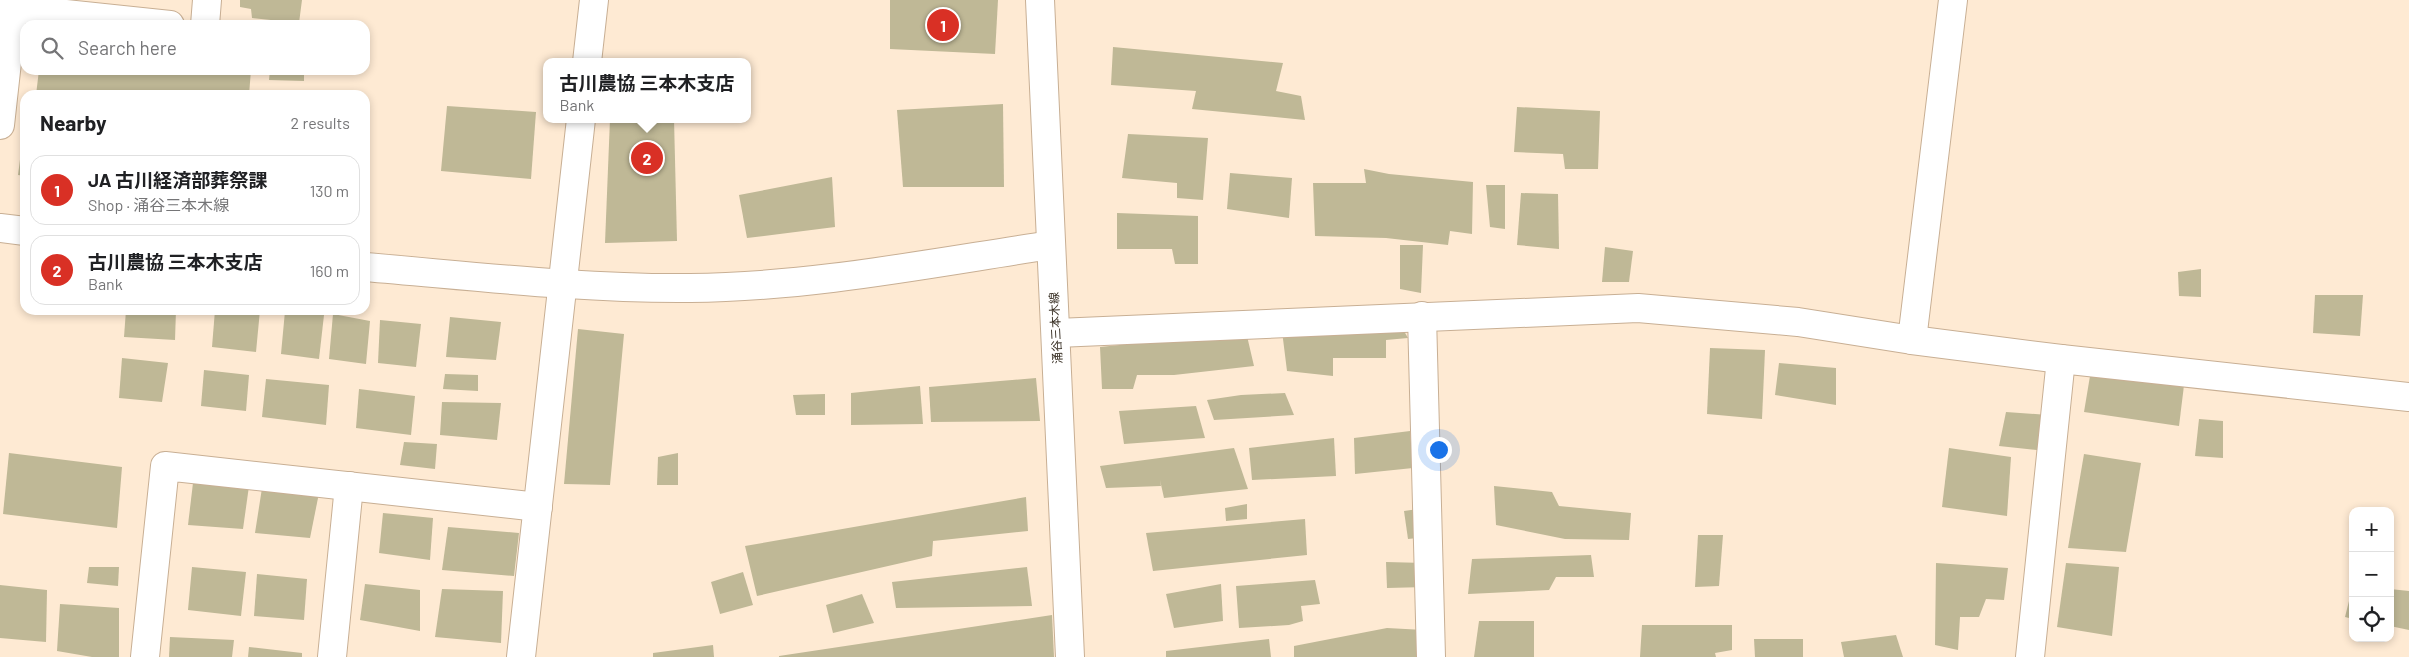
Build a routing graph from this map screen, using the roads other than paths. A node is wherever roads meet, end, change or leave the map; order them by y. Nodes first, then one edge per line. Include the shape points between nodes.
1 (207, 0) edge
2 (594, 0) edge
3 (1040, 0) edge
4 (1953, 0) edge
5 (6, 7) edge
6 (124, 20) edge
7 (205, 20) edge
8 (587, 58) edge
9 (581, 123) edge
10 (0, 125) edge
11 (0, 228) edge
12 (20, 230) edge
13 (1051, 245) junction
14 (370, 267) edge
15 (563, 284) junction
16 (1422, 316) junction
17 (1057, 333) junction
18 (1912, 340) junction
19 (2061, 359) junction
20 (2409, 397) edge
21 (349, 486) junction
22 (538, 507) junction
23 (145, 657) edge
24 (332, 657) edge
25 (522, 657) edge
26 (1070, 657) edge
27 (1431, 657) edge
28 (2030, 657) edge

1 - 7 street
2 - 8 street
3 - 13 street, 涌谷三本木線
4 - 18 street
5 - 6 street
5 - 10 street
9 - 15 street
11 - 12 street
13 - 15 street via 813,281 690,288
13 - 17 street, 涌谷三本木線
14 - 15 street
15 - 22 street
16 - 17 street
16 - 18 street via 1638,308 1798,322
16 - 27 street
17 - 26 street, 涌谷三本木線
18 - 19 street
19 - 20 street
19 - 28 street
21 - 22 street
21 - 23 street via 165,466
21 - 24 street
22 - 25 street

